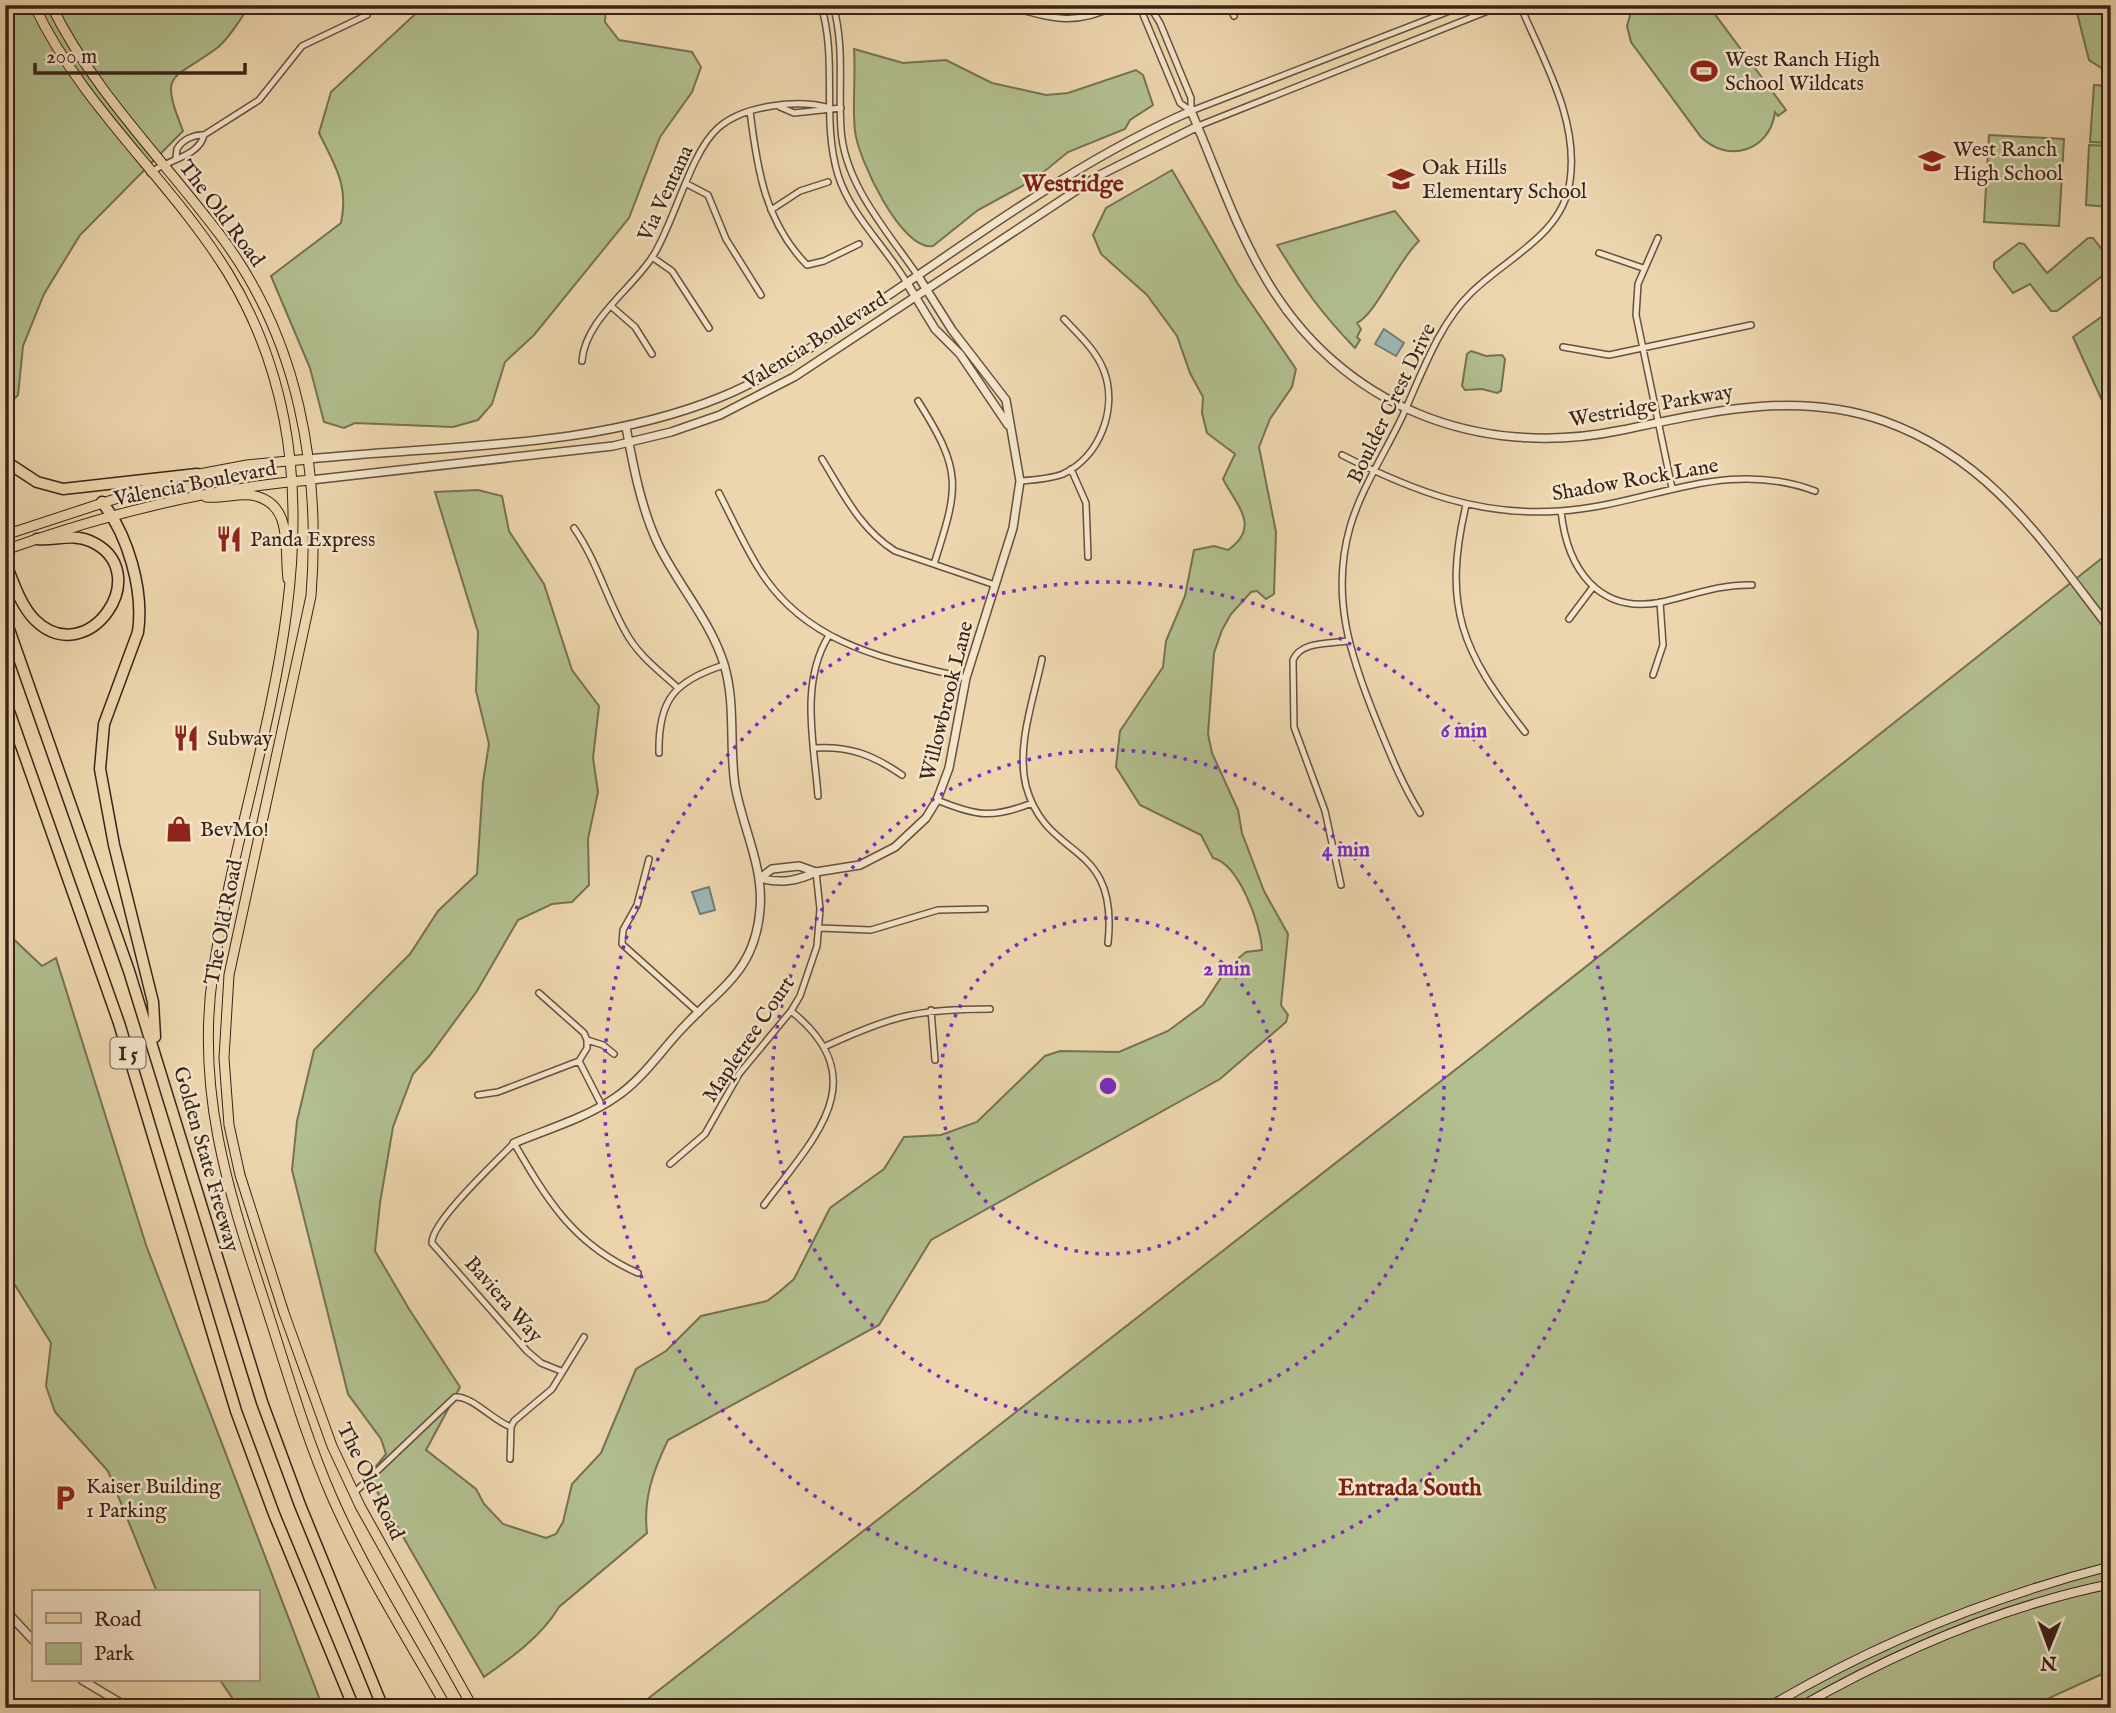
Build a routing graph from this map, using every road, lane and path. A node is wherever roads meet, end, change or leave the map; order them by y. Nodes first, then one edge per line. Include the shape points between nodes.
1 (34, 5) edge
2 (51, 5) edge
3 (821, 5) edge
4 (833, 5) edge
5 (1004, 5) edge
6 (1117, 5) edge
7 (1139, 5) edge
8 (1149, 5) edge
9 (1228, 5) edge
10 (1465, 5) edge
11 (1503, 5) edge
12 (1520, 5) edge
13 (367, 15) dead end
14 (1234, 16) dead end
15 (780, 107) junction
16 (830, 108) junction
17 (841, 108) junction
18 (750, 111) junction
19 (1191, 111) junction
20 (1198, 126) junction
21 (204, 135) junction
22 (176, 157) junction
23 (163, 163) junction
24 (150, 173) junction
25 (828, 182) dead end
26 (687, 184) junction
27 (771, 210) junction
28 (211, 223) junction
29 (200, 233) junction
30 (1658, 238) dead end
31 (859, 244) dead end
32 (1599, 253) dead end
33 (652, 257) junction
34 (1643, 268) junction
35 (918, 276) junction
36 (908, 283) junction
37 (926, 290) junction
38 (761, 295) dead end
39 (916, 297) junction
40 (612, 307) junction
41 (1064, 319) dead end
42 (1751, 325) dead end
43 (709, 328) dead end
44 (1563, 347) dead end
45 (1642, 348) junction
46 (652, 354) dead end
47 (582, 361) dead end
48 (918, 401) dead end
49 (1406, 408) junction
50 (1658, 423) junction
51 (626, 426) junction
52 (1008, 426) junction
53 (629, 443) junction
54 (1342, 455) dead end
55 (309, 459) junction
56 (822, 459) dead end
57 (5, 461) edge
58 (290, 461) junction
59 (1071, 469) junction
60 (1375, 472) junction
61 (197, 474) junction
62 (311, 480) junction
63 (293, 481) junction
64 (1020, 481) junction
65 (1672, 488) junction
66 (1815, 491) dead end
67 (719, 493) dead end
68 (198, 497) junction
69 (102, 502) junction
70 (1466, 506) junction
71 (1562, 511) junction
72 (113, 517) junction
73 (574, 528) dead end
74 (5, 535) edge
75 (37, 539) junction
76 (5, 550) edge
77 (1088, 557) dead end
78 (5, 562) edge
79 (934, 564) junction
80 (995, 585) junction
81 (1752, 585) dead end
82 (1593, 587) junction
83 (289, 590) junction
84 (1660, 603) junction
85 (5, 618) edge
86 (1569, 619) dead end
87 (2111, 630) edge
88 (828, 637) junction
89 (1347, 641) junction
90 (1042, 659) dead end
91 (724, 665) junction
92 (1653, 676) dead end
93 (966, 678) junction
94 (677, 687) junction
95 (5, 700) edge
96 (5, 710) edge
97 (1525, 732) dead end
98 (19, 739) junction
99 (815, 748) junction
100 (659, 753) dead end
101 (902, 775) dead end
102 (818, 796) dead end
103 (937, 800) junction
104 (1032, 803) junction
105 (1420, 813) dead end
106 (649, 859) dead end
107 (816, 872) junction
108 (760, 878) junction
109 (1341, 885) dead end
110 (985, 909) dead end
111 (819, 928) junction
112 (1108, 943) dead end
113 (539, 993) dead end
114 (990, 1009) dead end
115 (931, 1010) junction
116 (791, 1011) junction
117 (699, 1013) junction
118 (587, 1040) junction
119 (826, 1046) junction
120 (156, 1054) junction
121 (614, 1054) dead end
122 (935, 1060) dead end
123 (579, 1061) junction
124 (478, 1095) dead end
125 (602, 1105) junction
126 (514, 1143) junction
127 (670, 1164) dead end
128 (764, 1205) dead end
129 (638, 1273) dead end
130 (584, 1337) dead end
131 (561, 1371) junction
132 (511, 1427) junction
133 (510, 1459) dead end
134 (354, 1493) junction
135 (2111, 1566) edge
136 (2111, 1584) edge
137 (5, 1610) edge
138 (32, 1639) edge
139 (85, 1682) edge
140 (129, 1708) edge
141 (354, 1708) edge
142 (383, 1708) edge
143 (447, 1708) edge
144 (473, 1708) edge
145 (1767, 1708) edge
146 (1798, 1708) edge

1 - 24 main road, The Old Road via 78,83
2 - 23 main road, The Old Road via 88,68
3 - 16 street via 830,47
4 - 17 street via 842,47
5 - 6 street via 1070,20
7 - 19 street via 1179,101
8 - 19 street via 1187,88
9 - 14 street
10 - 19 street, Valencia Boulevard
11 - 20 street, Valencia Boulevard
12 - 49 street, Boulder Crest Drive via 1568,124 1570,184 1559,213 1538,238 1469,294 1442,331
13 - 21 street via 302,46 259,100
15 - 16 street, Via Ventana via 795,102
15 - 16 street, Via Ventana via 794,113
15 - 18 street, Via Ventana
16 - 17 street
16 - 36 street via 839,177 860,216
17 - 35 street via 850,172
18 - 26 street, Via Ventana via 716,130
18 - 27 street via 759,179
19 - 20 street, Westridge Parkway
19 - 35 street, Valencia Boulevard via 1064,178
20 - 37 street, Valencia Boulevard via 1071,193
20 - 49 street, Westridge Parkway via 1253,255 1289,312 1343,369
21 - 22 street via 203,142 187,155
21 - 22 street via 180,144
22 - 23 street
23 - 24 street
23 - 28 main road, The Old Road
24 - 29 main road, The Old Road
25 - 27 street via 800,191
26 - 33 street, Via Ventana
26 - 38 street via 708,195 730,246
27 - 31 street via 807,265
28 - 29 main road
28 - 55 main road, The Old Road via 241,264 278,335 296,390
29 - 58 main road, The Old Road via 252,318 274,378
30 - 34 street
32 - 34 street
33 - 40 street, Via Ventana
33 - 43 street via 672,271
34 - 45 street via 1636,298
35 - 36 street, Valencia Boulevard
35 - 37 street, Willowbrook Lane
36 - 39 street, Willowbrook Lane
36 - 51 street, Valencia Boulevard via 765,376 693,408
37 - 39 street, Valencia Boulevard
37 - 52 street, Willowbrook Lane via 1002,393
39 - 52 street, Willowbrook Lane
39 - 53 street, Valencia Boulevard via 746,403 696,424
40 - 46 street via 635,327
40 - 47 street, Via Ventana via 587,338
41 - 59 street via 1099,359 1109,401 1098,440
42 - 45 street
44 - 45 street via 1602,355
45 - 50 street
48 - 79 street via 943,440 954,480 952,504
49 - 50 street, Westridge Parkway via 1460,429 1524,439 1594,436
49 - 60 street, Boulder Crest Drive
50 - 65 street
50 - 87 street, Westridge Parkway via 1716,410 1780,404 1852,413 1911,433 1981,474 2009,502
51 - 53 street
51 - 55 street, Valencia Boulevard
52 - 64 street, Willowbrook Lane
53 - 62 street, Valencia Boulevard
53 - 91 street via 657,542 711,630
54 - 60 street, Shadow Rock Lane
55 - 58 main road, Valencia Boulevard
55 - 62 main road, The Old Road
56 - 79 street via 871,534 895,551
57 - 61 highway via 37,482 64,489
58 - 61 main road, Valencia Boulevard
58 - 63 main road, The Old Road
59 - 64 street
59 - 77 street via 1086,503
60 - 70 street, Shadow Rock Lane
60 - 89 street, Boulder Crest Drive via 1345,549 1342,600
61 - 69 main road, Valencia Boulevard
62 - 63 main road, Valencia Boulevard
62 - 134 main road, The Old Road via 311,596 233,954 225,1012 224,1077 240,1175 311,1391
63 - 68 main road, Valencia Boulevard
63 - 83 main road, The Old Road
64 - 80 street, Willowbrook Lane via 1013,528
65 - 66 street, Shadow Rock Lane via 1757,477
65 - 71 street, Shadow Rock Lane
67 - 88 street via 774,591
68 - 72 main road, Valencia Boulevard
68 - 83 main road via 248,495 274,506 285,527
69 - 72 highway
69 - 74 main road, Valencia Boulevard
70 - 71 street, Shadow Rock Lane
70 - 97 street via 1455,572 1463,632 1481,673
71 - 82 street via 1567,551
72 - 75 main road, Valencia Boulevard
72 - 120 highway via 136,585 140,617 104,724 100,769 153,1002
73 - 94 street via 595,558 635,648
75 - 76 main road, Valencia Boulevard
75 - 78 highway via 80,538 106,551 116,569 118,588 101,621 74,633 44,626 29,612
79 - 80 street
80 - 93 street, Willowbrook Lane
81 - 84 street via 1729,584
82 - 84 street via 1619,600
82 - 86 street
83 - 143 main road, The Old Road via 213,974 208,1053 213,1117 232,1202 321,1471 353,1540
84 - 92 street via 1663,645
85 - 120 highway, Golden State Freeway / I 5
88 - 93 street via 878,657
88 - 99 street via 811,682
89 - 105 street, Boulder Crest Drive via 1395,768
89 - 109 street via 1304,647 1293,660 1294,727 1325,811
90 - 104 street via 1023,760
91 - 94 street
91 - 108 street via 731,698 735,782
93 - 103 street, Willowbrook Lane via 950,768
94 - 100 street via 660,722
95 - 98 highway, I 5
96 - 98 highway
98 - 141 highway, I 5 via 112,1002 236,1411
99 - 101 street via 856,750
99 - 102 street
103 - 104 street via 980,815 1009,812
103 - 107 street, Willowbrook Lane via 910,835 878,857 843,870
104 - 112 street via 1045,824 1100,876 1110,904
106 - 117 street via 622,944
107 - 108 street, Willowbrook Lane via 800,880
107 - 108 street, Willowbrook Lane via 799,866 772,870
107 - 111 street, Mapletree Court
108 - 117 street via 761,906 753,947 730,984
110 - 111 street via 938,910 871,930
111 - 116 street, Mapletree Court via 807,979
113 - 118 street
114 - 115 street
115 - 119 street via 894,1017
115 - 122 street
116 - 119 street
116 - 127 street, Mapletree Court via 739,1074 701,1139
117 - 125 street via 629,1087
118 - 121 street
118 - 123 street
119 - 128 street via 834,1089 825,1122
120 - 142 highway, Golden State Freeway / I 5 via 262,1402
123 - 124 street via 498,1092
123 - 125 street
125 - 126 street
126 - 129 street via 557,1213 620,1265
126 - 131 street, Baviera Way via 451,1209 432,1243 527,1351
130 - 131 street
131 - 132 street via 552,1389
132 - 133 street
132 - 134 street via 455,1397
134 - 144 main road, The Old Road
135 - 145 main road via 1926,1628
136 - 146 main road via 2045,1601 1956,1633
137 - 138 street
139 - 140 street

